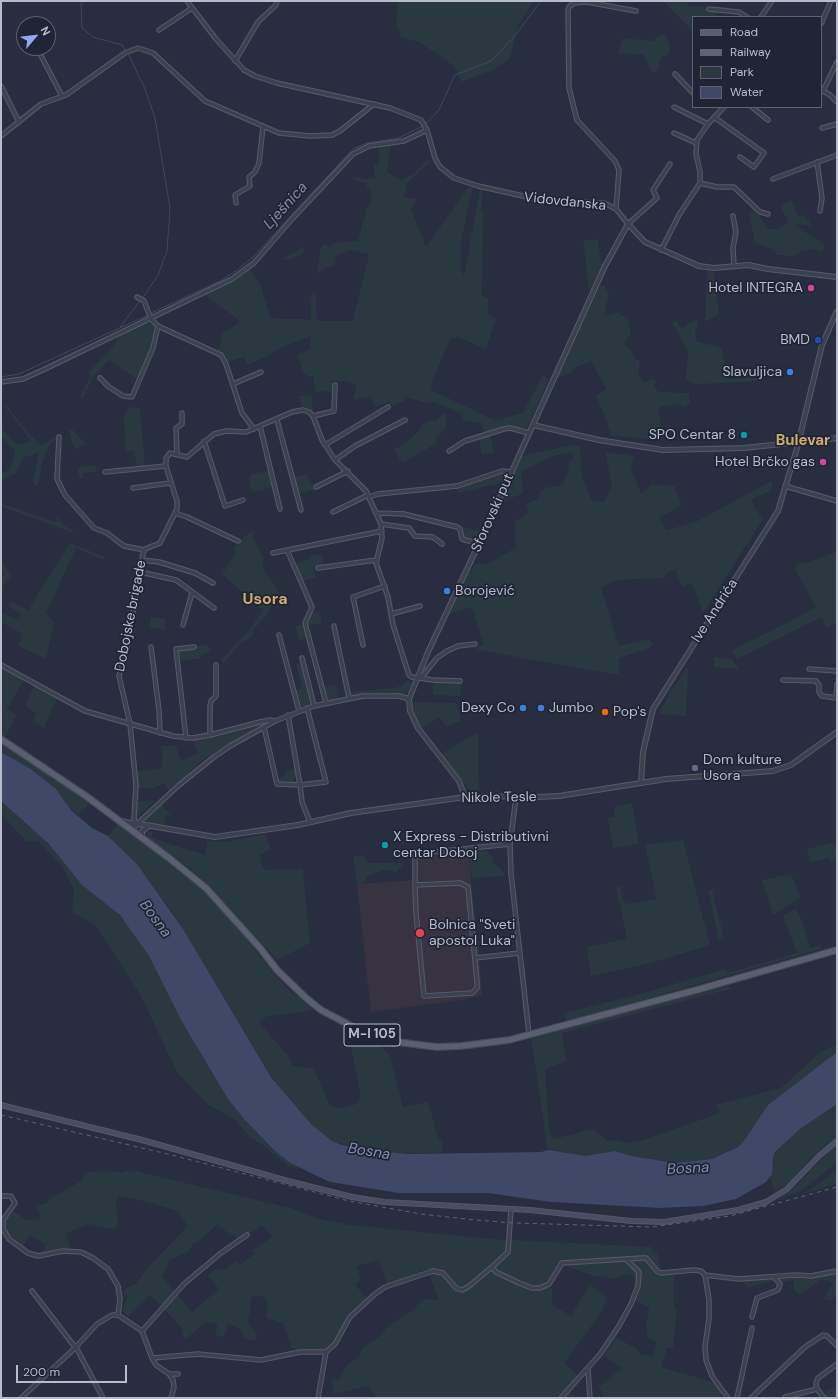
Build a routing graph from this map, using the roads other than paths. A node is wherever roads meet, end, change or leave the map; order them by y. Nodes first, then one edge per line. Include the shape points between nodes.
1 (187, 1) edge
2 (277, 1) edge
3 (772, 1) edge
4 (831, 1) edge
5 (192, 8) junction
6 (709, 9) dead end
7 (636, 11) dead end
8 (745, 16) edge
9 (763, 16) edge
10 (822, 22) edge
11 (159, 30) dead end
12 (42, 56) edge
13 (235, 60) junction
14 (837, 62) edge
15 (675, 74) dead end
16 (1, 86) edge
17 (822, 91) edge
18 (692, 92) edge
19 (62, 96) junction
20 (837, 102) edge
21 (374, 104) junction
22 (674, 107) dead end
23 (717, 108) edge
24 (723, 108) edge
25 (753, 108) edge
26 (720, 110) junction
27 (714, 118) junction
28 (768, 120) dead end
29 (19, 122) junction
30 (708, 124) junction
31 (837, 124) edge
32 (263, 127) junction
33 (426, 128) junction
34 (822, 128) dead end
35 (674, 133) dead end
36 (1, 136) edge
37 (696, 143) junction
38 (837, 155) edge
39 (740, 157) dead end
40 (817, 162) junction
41 (670, 164) dead end
42 (773, 179) dead end
43 (700, 183) junction
44 (236, 203) dead end
45 (616, 209) junction
46 (820, 211) dead end
47 (768, 214) dead end
48 (734, 216) dead end
49 (628, 224) junction
50 (661, 250) junction
51 (734, 266) junction
52 (837, 277) edge
53 (138, 297) dead end
54 (837, 311) edge
55 (835, 317) edge
56 (150, 318) junction
57 (158, 326) junction
58 (261, 372) dead end
59 (100, 378) dead end
60 (1, 382) edge
61 (233, 384) junction
62 (334, 385) dead end
63 (388, 407) dead end
64 (182, 413) dead end
65 (313, 416) junction
66 (277, 420) junction
67 (405, 420) dead end
68 (260, 426) junction
69 (533, 426) junction
70 (254, 429) junction
71 (530, 433) junction
72 (59, 437) dead end
73 (837, 438) edge
74 (204, 441) junction
75 (799, 442) junction
76 (325, 445) junction
77 (448, 452) dead end
78 (177, 454) junction
79 (335, 460) junction
80 (166, 466) junction
81 (348, 471) junction
82 (105, 472) dead end
83 (512, 472) junction
84 (170, 483) junction
85 (785, 486) junction
86 (316, 487) dead end
87 (133, 488) dead end
88 (369, 496) junction
89 (243, 500) dead end
90 (837, 500) edge
91 (280, 509) dead end
92 (301, 510) dead end
93 (333, 512) dead end
94 (377, 513) junction
95 (175, 514) junction
96 (381, 524) junction
97 (382, 531) junction
98 (238, 540) dead end
99 (442, 544) dead end
100 (479, 544) junction
101 (144, 550) junction
102 (287, 550) junction
103 (273, 553) dead end
104 (142, 560) junction
105 (376, 560) junction
106 (318, 568) dead end
107 (140, 572) junction
108 (213, 583) dead end
109 (385, 586) junction
110 (192, 593) junction
111 (420, 606) dead end
112 (214, 608) dead end
113 (391, 614) junction
114 (183, 624) dead end
115 (334, 626) dead end
116 (279, 635) dead end
117 (475, 644) dead end
118 (362, 645) dead end
119 (194, 647) dead end
120 (151, 648) dead end
121 (302, 658) dead end
122 (1, 664) edge
123 (216, 665) dead end
124 (809, 669) dead end
125 (837, 671) edge
126 (419, 678) junction
127 (783, 680) dead end
128 (460, 681) dead end
129 (837, 684) edge
130 (349, 698) junction
131 (837, 698) edge
132 (409, 699) junction
133 (326, 703) junction
134 (314, 706) junction
135 (307, 708) junction
136 (299, 711) junction
137 (288, 715) junction
138 (275, 722) junction
139 (130, 724) junction
140 (264, 727) junction
141 (837, 732) edge
142 (160, 733) junction
143 (210, 735) junction
144 (186, 738) junction
145 (1, 739) edge
146 (641, 783) junction
147 (300, 785) junction
148 (465, 797) junction
149 (516, 797) junction
150 (118, 820) junction
151 (310, 822) junction
152 (136, 824) junction
153 (149, 826) junction
154 (130, 828) junction
155 (142, 838) junction
156 (510, 844) junction
157 (415, 885) junction
158 (837, 950) edge
159 (520, 954) junction
160 (475, 958) junction
161 (529, 1034) junction
162 (1, 1105) edge
163 (837, 1141) edge
164 (1, 1196) edge
165 (511, 1209) junction
166 (247, 1235) dead end
167 (626, 1259) junction
168 (492, 1266) junction
169 (837, 1271) edge
170 (705, 1275) junction
171 (774, 1277) junction
172 (32, 1291) dead end
173 (118, 1315) junction
174 (752, 1317) dead end
175 (752, 1328) dead end
176 (142, 1331) junction
177 (837, 1346) edge
178 (75, 1348) junction
179 (326, 1352) junction
180 (152, 1358) junction
181 (837, 1364) edge
182 (588, 1370) junction
183 (169, 1374) junction
184 (178, 1374) dead end
185 (817, 1388) junction
186 (785, 1396) dead end
187 (21, 1398) edge
188 (103, 1398) edge
189 (171, 1398) edge
190 (318, 1398) edge
191 (562, 1398) edge
192 (590, 1398) edge
193 (728, 1398) edge
194 (737, 1398) edge
195 (751, 1398) edge
196 (824, 1398) edge

1 - 5 street
2 - 13 street via 258,22
3 - 9 street
4 - 10 street
5 - 11 street
5 - 13 street
6 - 8 street via 739,12
7 - 45 street via 587,2 574,4 568,11 569,88 572,104 577,120 615,161 619,170
12 - 19 street
13 - 21 street via 244,70 277,83
14 - 17 street
15 - 18 street
16 - 29 street
17 - 20 street
19 - 29 street via 41,104
19 - 32 street via 125,53 142,49 153,53 205,101
21 - 32 street via 332,135 294,135
21 - 33 street, Vidovdanska via 398,110 421,120
22 - 30 street
23 - 26 street
24 - 26 street
25 - 28 street
26 - 27 street
27 - 30 street
27 - 39 street via 764,153 754,167
29 - 36 street
30 - 37 street
31 - 34 street
32 - 44 street via 259,163 249,177 250,186 235,195
33 - 45 street, Vidovdanska via 437,164 454,178 517,196 600,203
33 - 56 street via 404,140 358,150 264,253 241,274
35 - 37 street
37 - 43 street
38 - 40 street
40 - 42 street
40 - 46 street via 822,198
41 - 49 street via 654,190 657,198
43 - 47 street via 717,187 732,186 760,212
43 - 50 street via 679,215
45 - 49 street, Vidovdanska
48 - 51 street
49 - 50 street, Vidovdanska via 640,238
49 - 69 street, Sforovski put via 605,266
50 - 51 street, Vidovdanska via 699,266
51 - 52 street, Vidovdanska via 753,266
53 - 56 street via 144,301
54 - 55 street, Ive Andrića
55 - 75 street, Ive Andrića via 822,345
56 - 57 street
56 - 60 street via 23,378
57 - 59 street via 153,348 132,397 122,396
57 - 61 street via 219,353
58 - 61 street
61 - 70 street via 242,412
62 - 65 street via 334,411
63 - 76 street
64 - 78 street via 182,424 176,428
65 - 66 street via 301,410
65 - 76 street via 317,432
66 - 68 street
66 - 92 street
67 - 79 street
68 - 70 street
68 - 91 street
69 - 71 street, Sforovski put
69 - 75 street via 663,450 744,448
70 - 74 street via 243,433 223,431 211,435
71 - 77 street via 504,429 465,441
71 - 83 street, Sforovski put
72 - 101 street via 57,479 65,495 94,528 107,533 124,546
73 - 75 street
74 - 78 street via 188,456
74 - 89 street via 225,506
75 - 85 street, Ive Andrića
76 - 79 street
78 - 80 street via 168,454
79 - 81 street
80 - 82 street
80 - 84 street
81 - 86 street
81 - 88 street
83 - 88 street via 502,471 457,486
83 - 100 street, Sforovski put
84 - 87 street
84 - 95 street via 177,503
85 - 90 street
85 - 146 street, Ive Andrića via 778,511 653,709 643,752
88 - 93 street
88 - 94 street
94 - 96 street
94 - 100 street via 404,514 456,527 460,529 462,538
95 - 98 street
95 - 101 street, Dobojske brigade via 160,543
96 - 97 street
96 - 99 street via 409,528 415,536 433,537
97 - 102 street
97 - 105 street
100 - 126 street, Sforovski put
101 - 104 street, Dobojske brigade
102 - 103 street
102 - 133 street via 312,607 305,623
104 - 107 street, Dobojske brigade
104 - 108 street via 159,562 195,573
105 - 106 street
105 - 109 street
107 - 110 street via 173,578
107 - 139 street, Dobojske brigade via 127,648 119,676
109 - 113 street
109 - 118 street via 353,598
110 - 112 street
110 - 114 street
111 - 113 street
113 - 126 street via 409,675
115 - 130 street
116 - 136 street
117 - 126 street via 458,646 447,651
119 - 144 street via 176,649
120 - 142 street
121 - 134 street
122 - 139 street via 85,711
123 - 143 street via 216,696 210,706
124 - 125 street
126 - 128 street
126 - 132 street, Sforovski put
127 - 131 street via 816,681 822,696
129 - 131 street
130 - 132 street via 383,696
130 - 133 street
132 - 148 street via 410,711 418,728 459,781
133 - 134 street
134 - 135 street
135 - 136 street
135 - 147 street via 326,782
136 - 137 street
137 - 138 street
137 - 147 street
138 - 140 street
138 - 143 street via 260,722
139 - 142 street
139 - 152 street, Dobojske brigade via 136,785
140 - 147 street via 277,784
140 - 152 street via 214,757
141 - 146 street, Nikole Tesle via 798,760 778,770
142 - 144 street
143 - 144 street
145 - 150 main road, M-I 105
146 - 149 street, Nikole Tesle via 558,796
147 - 151 street via 302,802
148 - 149 street, Nikole Tesle
148 - 151 street, Nikole Tesle via 351,813
149 - 156 street
150 - 152 street, Nikole Tesle
150 - 154 main road, M-I 105
151 - 153 street, Nikole Tesle via 216,837
152 - 153 street, Nikole Tesle
152 - 154 street
153 - 155 street via 142,831
154 - 155 main road, M-I 105
155 - 161 main road, M-I 105 via 206,888 277,970 305,998 351,1026 397,1042 438,1047 484,1044
156 - 157 street via 415,854
156 - 159 street
157 - 160 street via 460,883 468,887
157 - 160 street via 424,996 472,993 477,988
158 - 161 main road, M-I 105
159 - 160 street
159 - 161 street
162 - 165 main road via 352,1197 384,1202
163 - 165 main road via 787,1189 766,1202 738,1210 664,1222
164 - 173 street via 11,1196 15,1203 3,1220 3,1229 9,1239 28,1253 38,1256 63,1251 81,1252 108,1269 118,1286
165 - 168 street via 508,1252
166 - 176 street via 185,1283
167 - 168 street via 562,1263 549,1284 540,1288 519,1283 496,1272
167 - 170 street via 646,1258 661,1273 694,1270
167 - 182 street via 640,1272 632,1304
168 - 179 street via 462,1290 456,1288 443,1273 433,1271 385,1287 350,1317 335,1344
169 - 171 street via 811,1276
170 - 171 street via 738,1279
170 - 193 street via 710,1300 704,1346 706,1360 712,1376
171 - 174 street via 780,1284 778,1290 757,1298
172 - 178 street
173 - 176 street
173 - 178 street via 112,1315 97,1324
175 - 194 street
176 - 180 street
177 - 195 street via 823,1335 805,1347
178 - 187 street
178 - 188 street
179 - 180 street via 300,1352 262,1360 198,1354
179 - 190 street
180 - 183 street via 158,1368
181 - 185 street via 818,1378
182 - 191 street
182 - 192 street
183 - 184 street
183 - 189 street via 174,1383
185 - 186 street
185 - 196 street

